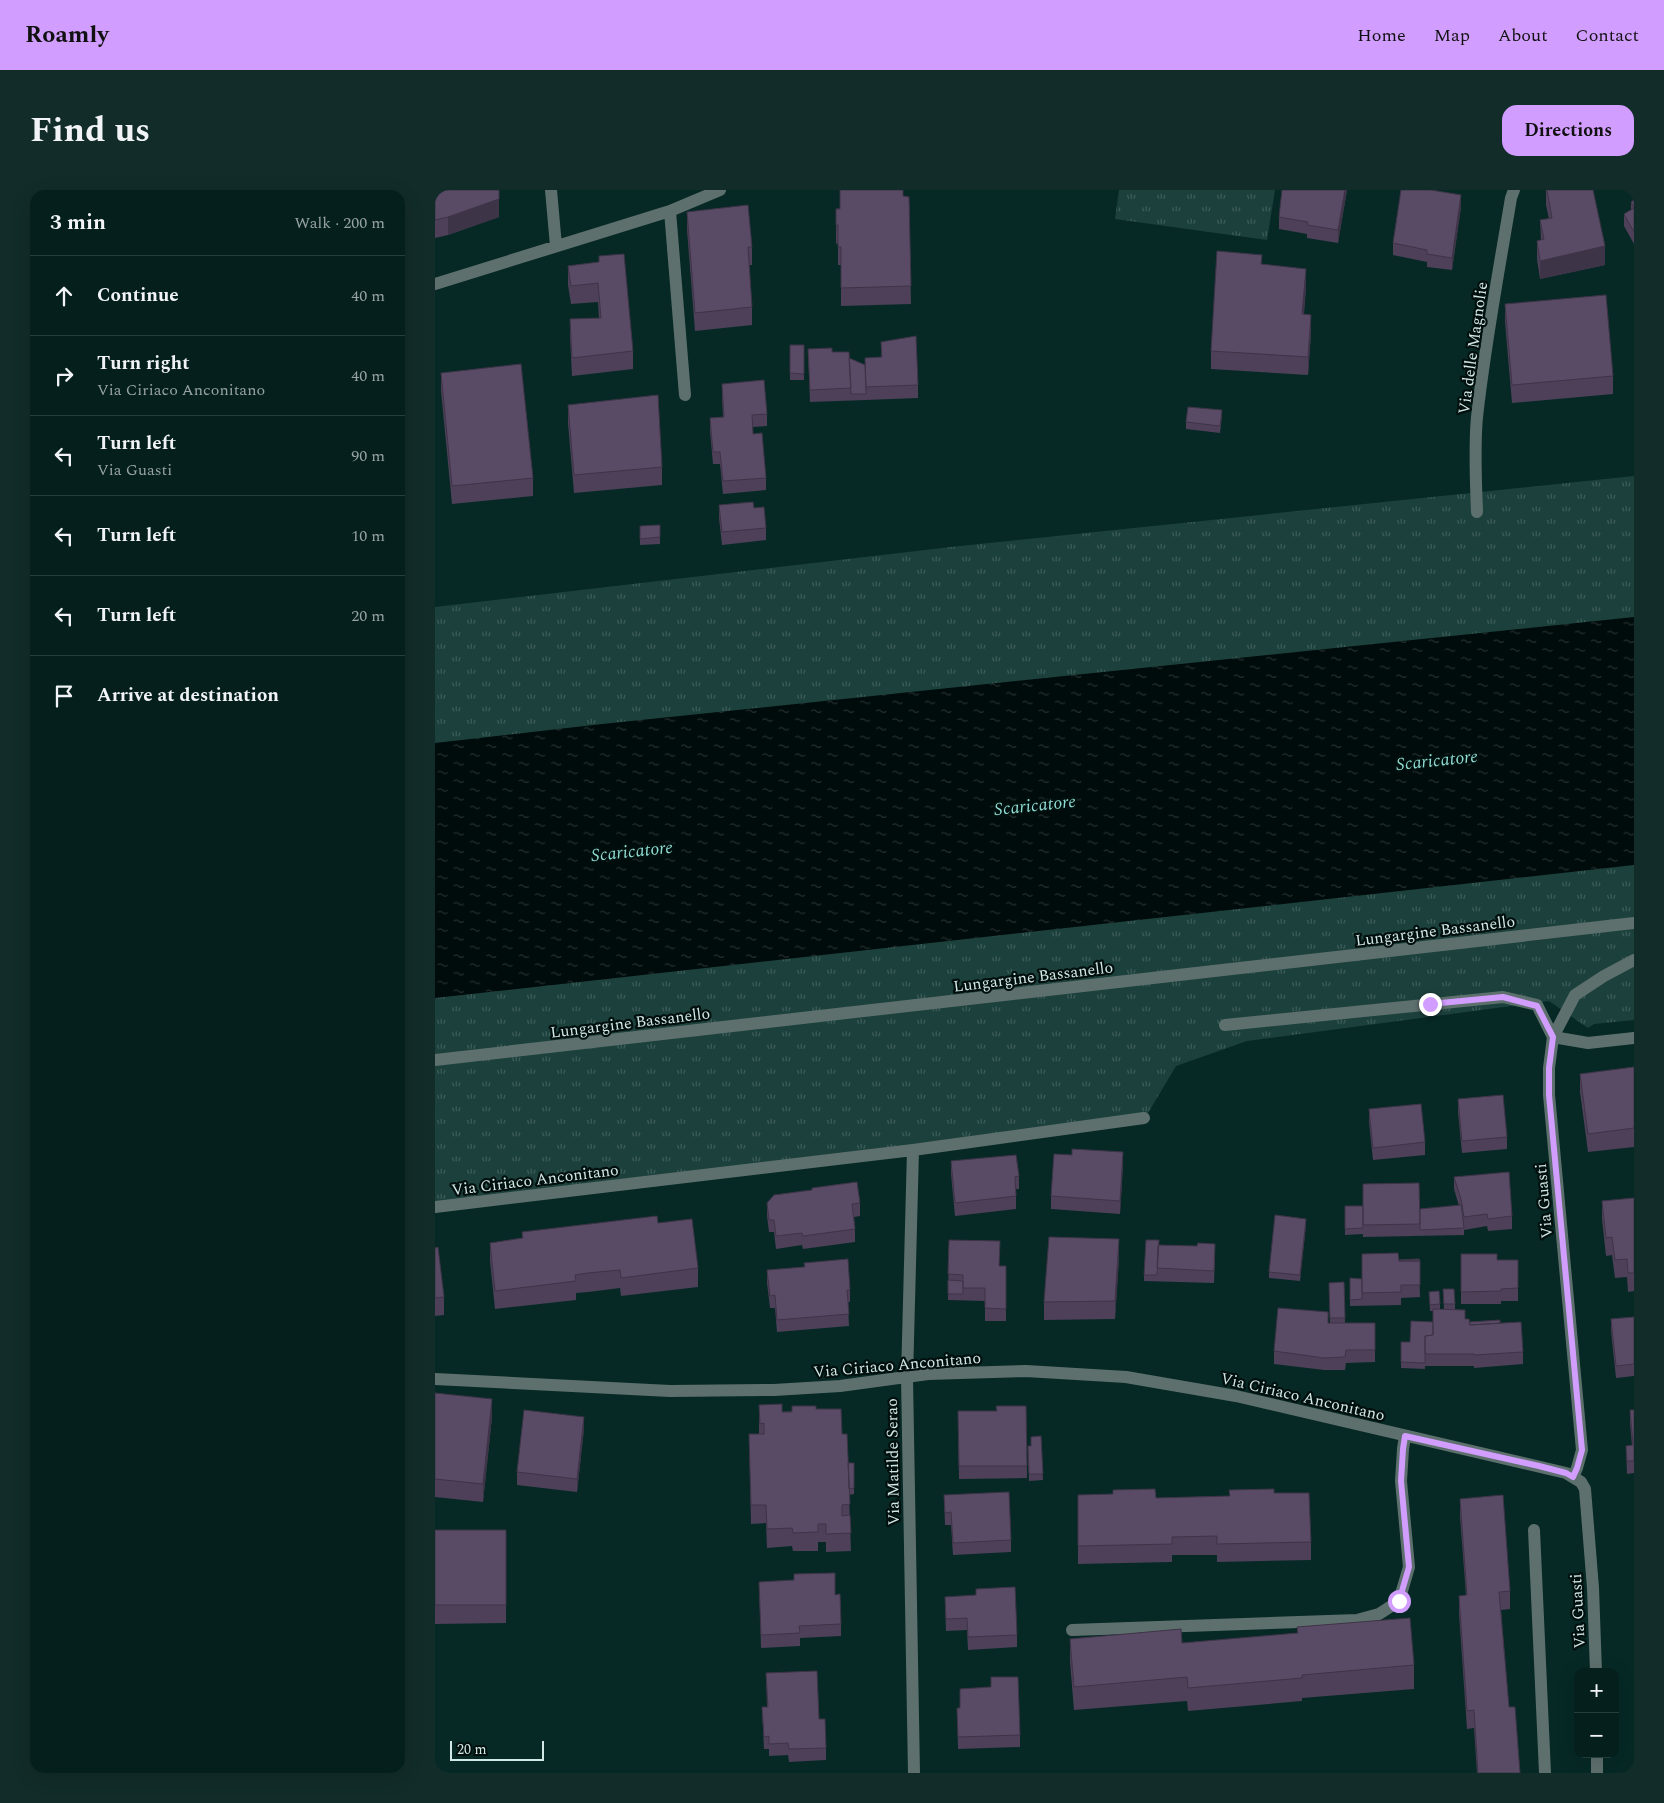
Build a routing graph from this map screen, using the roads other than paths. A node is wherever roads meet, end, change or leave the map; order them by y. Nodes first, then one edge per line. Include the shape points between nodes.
1 (551, 190) edge
2 (720, 190) edge
3 (1514, 190) edge
4 (670, 211) junction
5 (556, 246) junction
6 (435, 284) edge
7 (685, 395) dead end
8 (1477, 512) dead end
9 (1634, 923) edge
10 (1634, 960) edge
11 (1225, 1025) dead end
12 (1553, 1037) junction
13 (1634, 1038) edge
14 (435, 1060) edge
15 (1144, 1118) dead end
16 (913, 1150) junction
17 (435, 1207) edge
18 (907, 1378) junction
19 (435, 1379) edge
20 (1405, 1436) junction
21 (1573, 1477) junction
22 (1585, 1489) joint
23 (1534, 1530) dead end
24 (1072, 1630) dead end
25 (1596, 1668) edge
26 (1597, 1758) edge
27 (914, 1773) edge
28 (1545, 1773) edge
29 (1597, 1773) edge

1 - 5 street
2 - 4 street
3 - 8 street, Via delle Magnolie via 1477,418
4 - 5 street
4 - 7 street
5 - 6 street
9 - 14 street, Lungargine Bassanello
10 - 12 street, Via Guasti via 1575,995
11 - 12 street via 1503,997 1537,1006
12 - 13 street via 1588,1043
12 - 21 street, Via Guasti via 1549,1095 1582,1450
15 - 16 street, Via Ciriaco Anconitano
16 - 17 street, Via Ciriaco Anconitano
16 - 18 street, Via Matilde Serao
18 - 19 street, Via Ciriaco Anconitano via 793,1389 679,1390
18 - 20 street, Via Ciriaco Anconitano via 928,1374 1026,1371 1127,1378 1236,1396
18 - 27 street, Via Matilde Serao
20 - 21 street, Via Ciriaco Anconitano via 1548,1468
20 - 24 street via 1401,1481 1409,1567 1399,1601 1379,1614 1357,1620
21 - 22 street, Via Ciriaco Anconitano
22 - 25 street, Via Guasti
23 - 28 street
26 - 29 street

